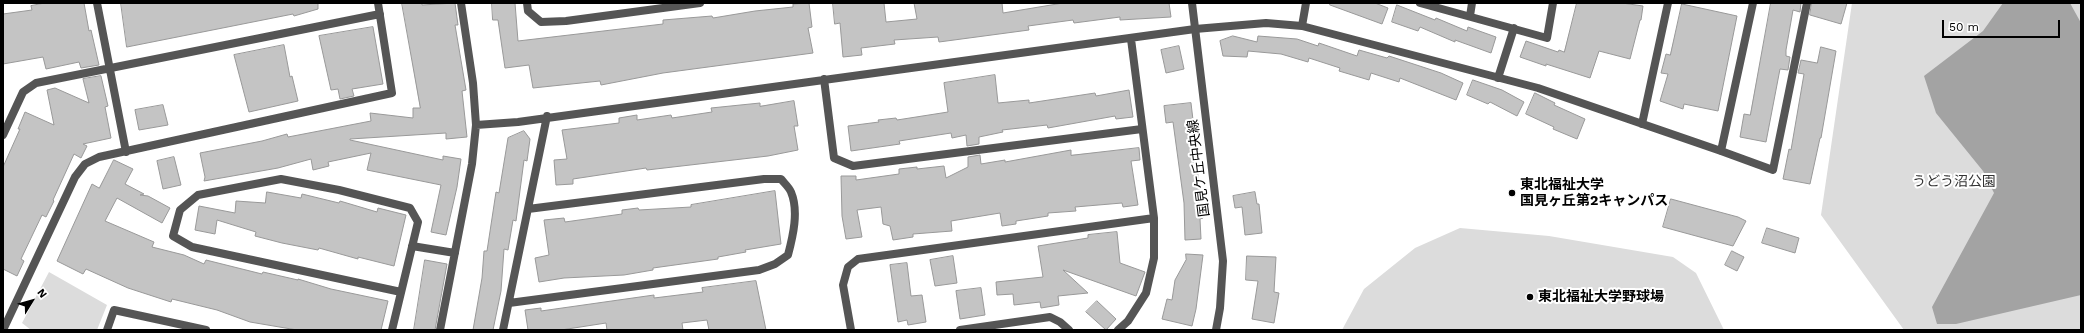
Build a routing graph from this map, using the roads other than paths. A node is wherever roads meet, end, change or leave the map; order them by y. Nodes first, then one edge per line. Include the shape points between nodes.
1 (97, 3) edge
2 (378, 3) edge
3 (461, 3) edge
4 (527, 3) edge
5 (700, 3) edge
6 (1192, 3) edge
7 (1306, 3) edge
8 (1420, 3) edge
9 (1472, 3) edge
10 (1553, 3) edge
11 (1668, 3) edge
12 (1753, 3) edge
13 (1807, 3) edge
14 (380, 14) junction
15 (1470, 16) junction
16 (1302, 26) junction
17 (1514, 28) junction
18 (1195, 29) junction
19 (1130, 39) junction
20 (110, 70) junction
21 (1498, 78) junction
22 (824, 80) junction
23 (547, 116) junction
24 (1642, 124) junction
25 (476, 125) junction
26 (1142, 129) junction
27 (3, 135) edge
28 (1721, 150) junction
29 (126, 152) junction
30 (528, 209) junction
31 (1154, 218) junction
32 (412, 246) junction
33 (455, 253) junction
34 (401, 292) junction
35 (509, 303) junction
36 (6, 318) edge
37 (3, 330) edge
38 (107, 330) edge
39 (206, 330) edge
40 (392, 330) edge
41 (440, 330) edge
42 (503, 330) edge
43 (851, 330) edge
44 (960, 330) edge
45 (1069, 330) edge
46 (1118, 330) edge
47 (1216, 330) edge

1 - 20 street
2 - 14 street
3 - 25 street via 473,84
4 - 5 street via 528,11 541,22
6 - 18 street, 国見ケ丘中央線
7 - 16 street
8 - 15 street
9 - 15 street
10 - 17 street via 1547,38
11 - 24 street
12 - 28 street
13 - 28 street via 1773,170
14 - 20 street
14 - 29 street via 392,93
15 - 17 street
16 - 18 street via 1266,23
16 - 21 street
17 - 21 street
18 - 19 street
18 - 47 street, 国見ケ丘中央線 via 1223,261
19 - 22 street
19 - 26 street
20 - 27 street via 36,83 23,92
20 - 29 street
21 - 24 street via 1538,88
22 - 23 street
22 - 26 street via 834,158 853,166
23 - 25 street via 518,122
23 - 30 street
24 - 28 street
25 - 33 street via 472,164
26 - 31 street
29 - 36 street via 100,157 85,164 76,177
30 - 35 street
30 - 35 street via 764,179 781,179 791,191 794,207 793,235 788,255 775,264 759,270
31 - 43 street via 858,259 848,267 843,285
31 - 46 street via 1154,258 1146,293
32 - 33 street
32 - 34 street
32 - 34 street via 418,222 410,208 281,179 198,195 180,210 173,236 192,247
33 - 41 street
34 - 40 street
35 - 42 street
36 - 37 street
38 - 39 street via 114,310
44 - 45 street via 1050,317

